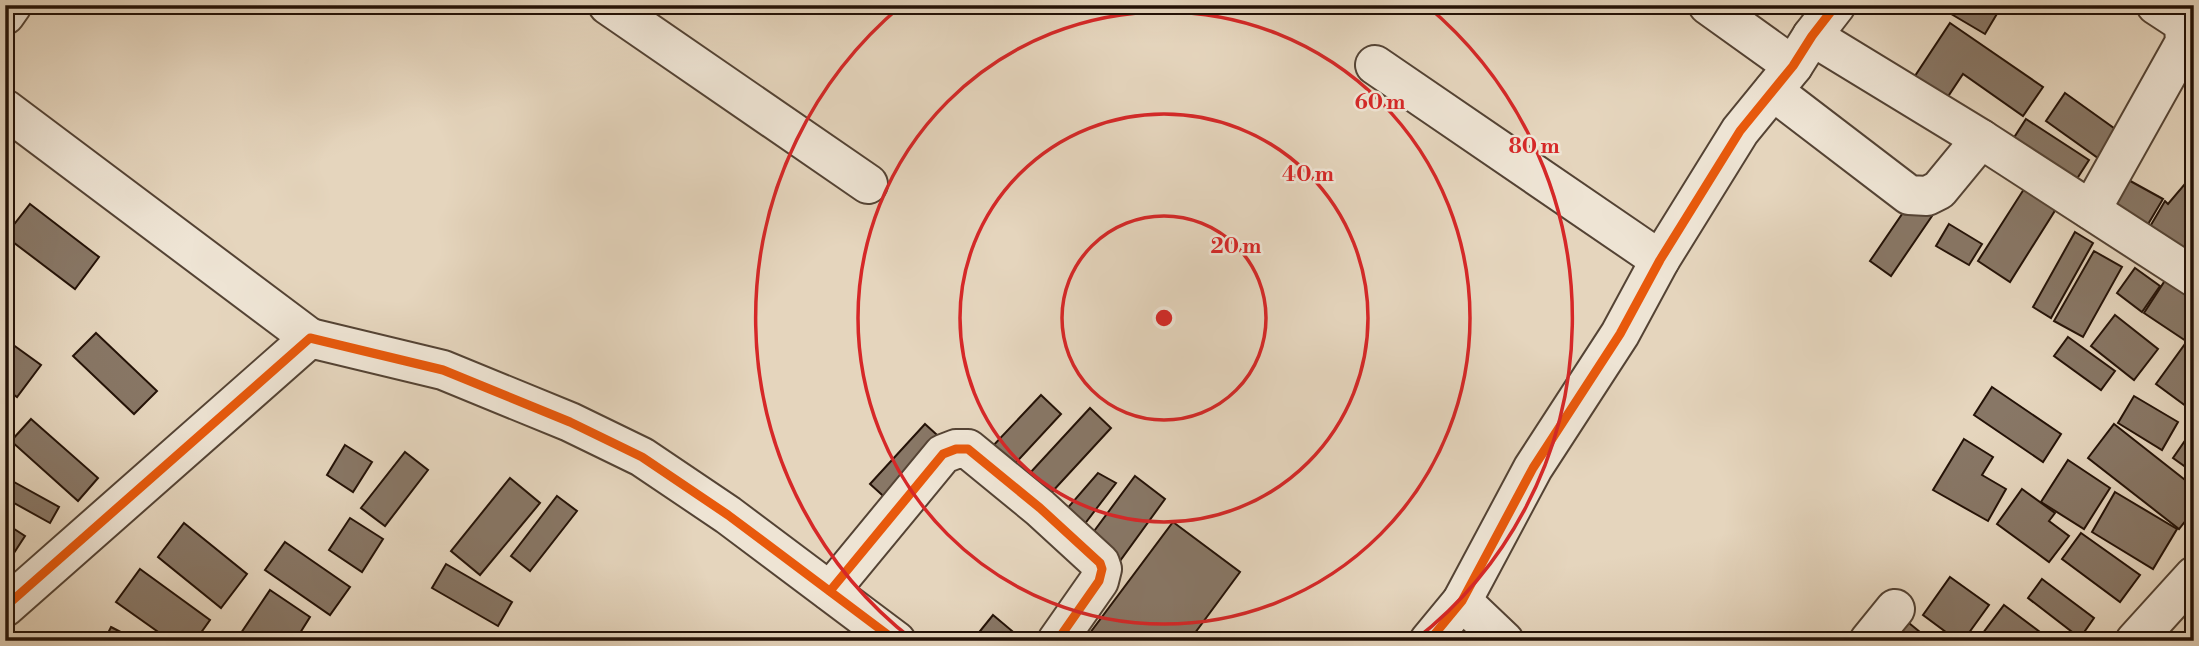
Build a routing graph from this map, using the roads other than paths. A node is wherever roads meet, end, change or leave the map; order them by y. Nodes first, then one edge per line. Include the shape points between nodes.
1 (12, 5) edge
2 (608, 5) edge
3 (1708, 5) edge
4 (1836, 5) edge
5 (2156, 5) edge
6 (5, 15) edge
7 (1793, 64) junction
8 (1375, 65) dead end
9 (5, 109) edge
10 (1981, 139) junction
11 (868, 184) dead end
12 (2091, 210) junction
13 (1660, 260) junction
14 (2194, 277) edge
15 (310, 338) junction
16 (2194, 576) edge
17 (830, 591) junction
18 (1462, 601) junction
19 (5, 607) edge
20 (1895, 609) dead end
21 (896, 641) edge
22 (1057, 641) edge
23 (1429, 641) edge
24 (1504, 641) edge
25 (1869, 641) edge
26 (2135, 641) edge

1 - 6 street
2 - 11 street
3 - 7 street
4 - 7 street
5 - 12 street via 2182,22 2185,42
7 - 10 street
7 - 10 street via 1909,195 1927,196 1939,190
7 - 13 street via 1740,131
8 - 13 street
9 - 15 street
10 - 12 street
12 - 14 street
13 - 18 street via 1620,334 1533,468
15 - 17 street via 443,370 606,439 642,457 728,515
15 - 19 street
16 - 26 street
17 - 21 street
17 - 22 street via 944,453 970,449 1100,563 1099,581
18 - 23 street
18 - 24 street
20 - 25 street

